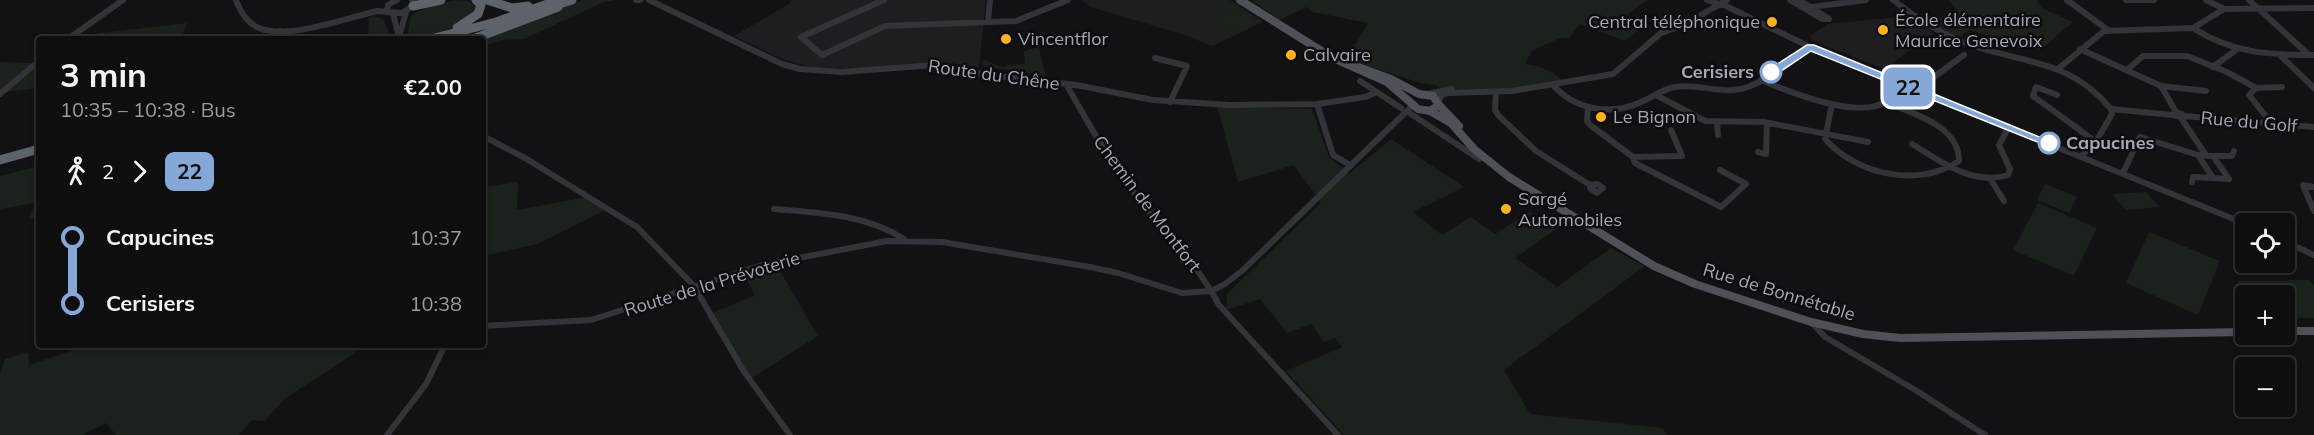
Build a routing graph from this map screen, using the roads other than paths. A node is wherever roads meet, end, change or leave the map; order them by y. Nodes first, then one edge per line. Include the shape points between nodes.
1 (123, 0) edge
2 (236, 0) edge
3 (396, 0) edge
4 (426, 0) edge
5 (441, 0) edge
6 (476, 0) edge
7 (487, 0) edge
8 (554, 0) edge
9 (559, 0) edge
10 (572, 0) edge
11 (649, 0) edge
12 (884, 0) edge
13 (990, 0) edge
14 (1068, 0) edge
15 (1240, 0) edge
16 (1707, 0) edge
17 (1727, 0) edge
18 (1790, 0) edge
19 (1799, 0) edge
20 (1866, 0) edge
21 (1893, 0) edge
22 (2067, 0) edge
23 (2126, 0) edge
24 (2154, 0) edge
25 (2206, 0) edge
26 (2249, 0) edge
27 (1721, 4) junction
28 (388, 5) junction
29 (411, 5) edge
30 (1808, 8) junction
31 (2314, 8) edge
32 (2224, 9) junction
33 (2259, 9) junction
34 (2306, 9) junction
35 (390, 13) junction
36 (2314, 16) edge
37 (339, 19) junction
38 (988, 22) junction
39 (2193, 28) junction
40 (2108, 30) junction
41 (280, 31) junction
42 (72, 36) edge
43 (276, 36) edge
44 (398, 36) edge
45 (400, 36) edge
46 (433, 36) edge
47 (442, 36) edge
48 (458, 36) edge
49 (481, 36) edge
50 (1810, 48) junction
51 (2080, 49) junction
52 (2236, 50) junction
53 (1964, 55) dead end
54 (2280, 55) junction
55 (2312, 55) edge
56 (1331, 57) junction
57 (1155, 58) dead end
58 (36, 64) edge
59 (2213, 67) junction
60 (2059, 68) junction
61 (2127, 70) junction
62 (1761, 80) junction
63 (1360, 81) dead end
64 (1900, 83) junction
65 (1066, 84) junction
66 (1553, 85) junction
67 (2161, 86) junction
68 (2282, 87) dead end
69 (2256, 88) junction
70 (2314, 88) edge
71 (1916, 90) junction
72 (2206, 91) dead end
73 (1377, 92) junction
74 (1478, 92) junction
75 (1496, 92) junction
76 (0, 94) edge
77 (1422, 94) junction
78 (1656, 95) junction
79 (2057, 95) dead end
80 (1170, 102) junction
81 (1885, 102) junction
82 (1439, 103) junction
83 (1317, 104) junction
84 (1412, 104) junction
85 (1832, 104) junction
86 (1401, 108) dead end
87 (1588, 108) junction
88 (2111, 109) junction
89 (1427, 111) junction
90 (2175, 113) junction
91 (1411, 114) junction
92 (2182, 117) junction
93 (1399, 119) junction
94 (1717, 122) junction
95 (1767, 123) junction
96 (2272, 124) junction
97 (2009, 128) junction
98 (2314, 128) edge
99 (1671, 130) dead end
100 (1825, 134) junction
101 (1718, 135) dead end
102 (486, 138) edge
103 (1868, 142) dead end
104 (2096, 142) junction
105 (1912, 144) dead end
106 (36, 145) edge
107 (36, 150) edge
108 (2234, 151) dead end
109 (1758, 152) dead end
110 (0, 154) edge
111 (2198, 154) junction
112 (2209, 155) junction
113 (2081, 156) junction
114 (1481, 157) junction
115 (1634, 157) junction
116 (0, 160) edge
117 (1350, 165) junction
118 (1953, 167) junction
119 (1720, 170) dead end
120 (2123, 173) junction
121 (2213, 178) junction
122 (1991, 180) junction
123 (2192, 182) dead end
124 (1590, 185) dead end
125 (2314, 187) edge
126 (2004, 201) dead end
127 (774, 209) dead end
128 (2314, 211) edge
129 (2235, 219) edge
130 (905, 240) junction
131 (2295, 246) edge
132 (2314, 255) edge
133 (695, 287) junction
134 (1211, 291) junction
135 (1811, 322) junction
136 (486, 327) edge
137 (2314, 331) edge
138 (2235, 332) edge
139 (2295, 332) edge
140 (444, 348) edge
141 (387, 435) edge
142 (790, 435) edge
143 (1338, 435) edge
144 (1985, 435) edge

1 - 42 street
2 - 41 street via 243,15 256,26
3 - 28 street
4 - 29 highway
5 - 29 highway
6 - 46 highway via 481,8 473,20
7 - 8 highway via 512,8
9 - 47 highway
10 - 48 highway
10 - 49 highway
11 - 65 street, Route du Chêne via 800,69 854,72 935,65
12 - 38 street via 801,37 822,55 885,26
13 - 38 street
14 - 38 street via 1020,21
15 - 56 main road
16 - 27 street
17 - 27 street
18 - 30 street
19 - 30 street
20 - 30 street
21 - 60 street via 1938,31 1970,45
22 - 40 street
23 - 24 street
25 - 32 street
26 - 33 street
27 - 50 street
27 - 66 street via 1661,33 1612,74
28 - 35 street
28 - 37 street
29 - 35 street
29 - 45 street
31 - 34 street
32 - 33 street
32 - 39 street
33 - 34 street
33 - 55 street
34 - 36 street
35 - 37 street via 377,11
35 - 44 street
37 - 41 street
39 - 40 street
39 - 52 street
40 - 51 street
41 - 43 street
50 - 62 street
50 - 64 street
51 - 60 street
51 - 61 street
52 - 54 street
52 - 59 street
53 - 71 street
54 - 55 street
54 - 70 street
56 - 77 main road
56 - 84 main road via 1387,82
57 - 80 street via 1187,66
58 - 76 street
59 - 61 street via 2187,56 2147,55
59 - 69 street
60 - 88 street via 2088,85
61 - 67 street
62 - 78 street via 1740,90 1685,86
62 - 85 street
63 - 73 street
64 - 71 street
64 - 81 street
65 - 80 street, Route du Chêne
65 - 134 street, Chemin de Montfort via 1111,160
66 - 75 street
66 - 87 street via 1570,101
67 - 72 street
67 - 90 street
68 - 69 street
69 - 96 street via 2249,95
71 - 97 street
73 - 83 street, Route du Chêne
73 - 86 street
74 - 75 street
74 - 77 street via 1448,89
74 - 82 street via 1448,93 1442,95
75 - 124 street via 1498,114 1536,151
77 - 82 main road
77 - 84 main road via 1413,96
78 - 87 street via 1623,107
78 - 94 street via 1693,117
79 - 104 street via 2036,87 2033,96
80 - 83 street, Route du Chêne
81 - 85 street via 1866,107
81 - 118 street via 1947,133 1961,156
82 - 89 main road
82 - 114 main road
83 - 117 street via 1333,155
84 - 89 main road
84 - 93 street
85 - 100 street
87 - 115 street via 1590,125
88 - 90 street
88 - 104 street
89 - 91 street
89 - 114 main road via 1450,123
90 - 92 street
91 - 93 street
91 - 114 street
92 - 96 street, Rue du Golf
92 - 112 street
93 - 117 street
94 - 95 street
94 - 101 street
95 - 100 street
95 - 109 street via 1766,154
96 - 98 street, Rue du Golf
97 - 113 street
97 - 122 street via 2000,145 2008,161 2008,175
99 - 115 street via 1682,156
100 - 103 street
100 - 118 street via 1830,148 1840,155 1888,173 1917,177
102 - 133 street via 637,227
104 - 113 street
105 - 118 street
106 - 110 highway
107 - 116 highway
108 - 112 street via 2232,156
111 - 112 street
111 - 120 street via 2140,137
111 - 121 street
112 - 121 street via 2229,179
113 - 120 street
114 - 135 main road, Rue de Bonnétable via 1654,266 1695,284
115 - 119 street via 1633,161 1640,166 1721,207 1746,184
117 - 134 street via 1243,270
118 - 122 street
120 - 129 street
121 - 123 street via 2193,177
122 - 126 street
125 - 128 street via 2303,185
127 - 130 street via 855,220 886,228
130 - 133 street, Route de la Prévoterie via 784,259
130 - 134 street, Route de la Prévoterie via 1090,267 1182,293
131 - 132 street
133 - 136 street, Route de la Prévoterie via 591,320
133 - 142 street via 743,370
134 - 143 street, Chemin de Montfort via 1218,305
135 - 138 main road, Rue de Bonnétable via 1900,338
135 - 144 street via 1825,337
137 - 139 main road
140 - 141 street via 426,384

